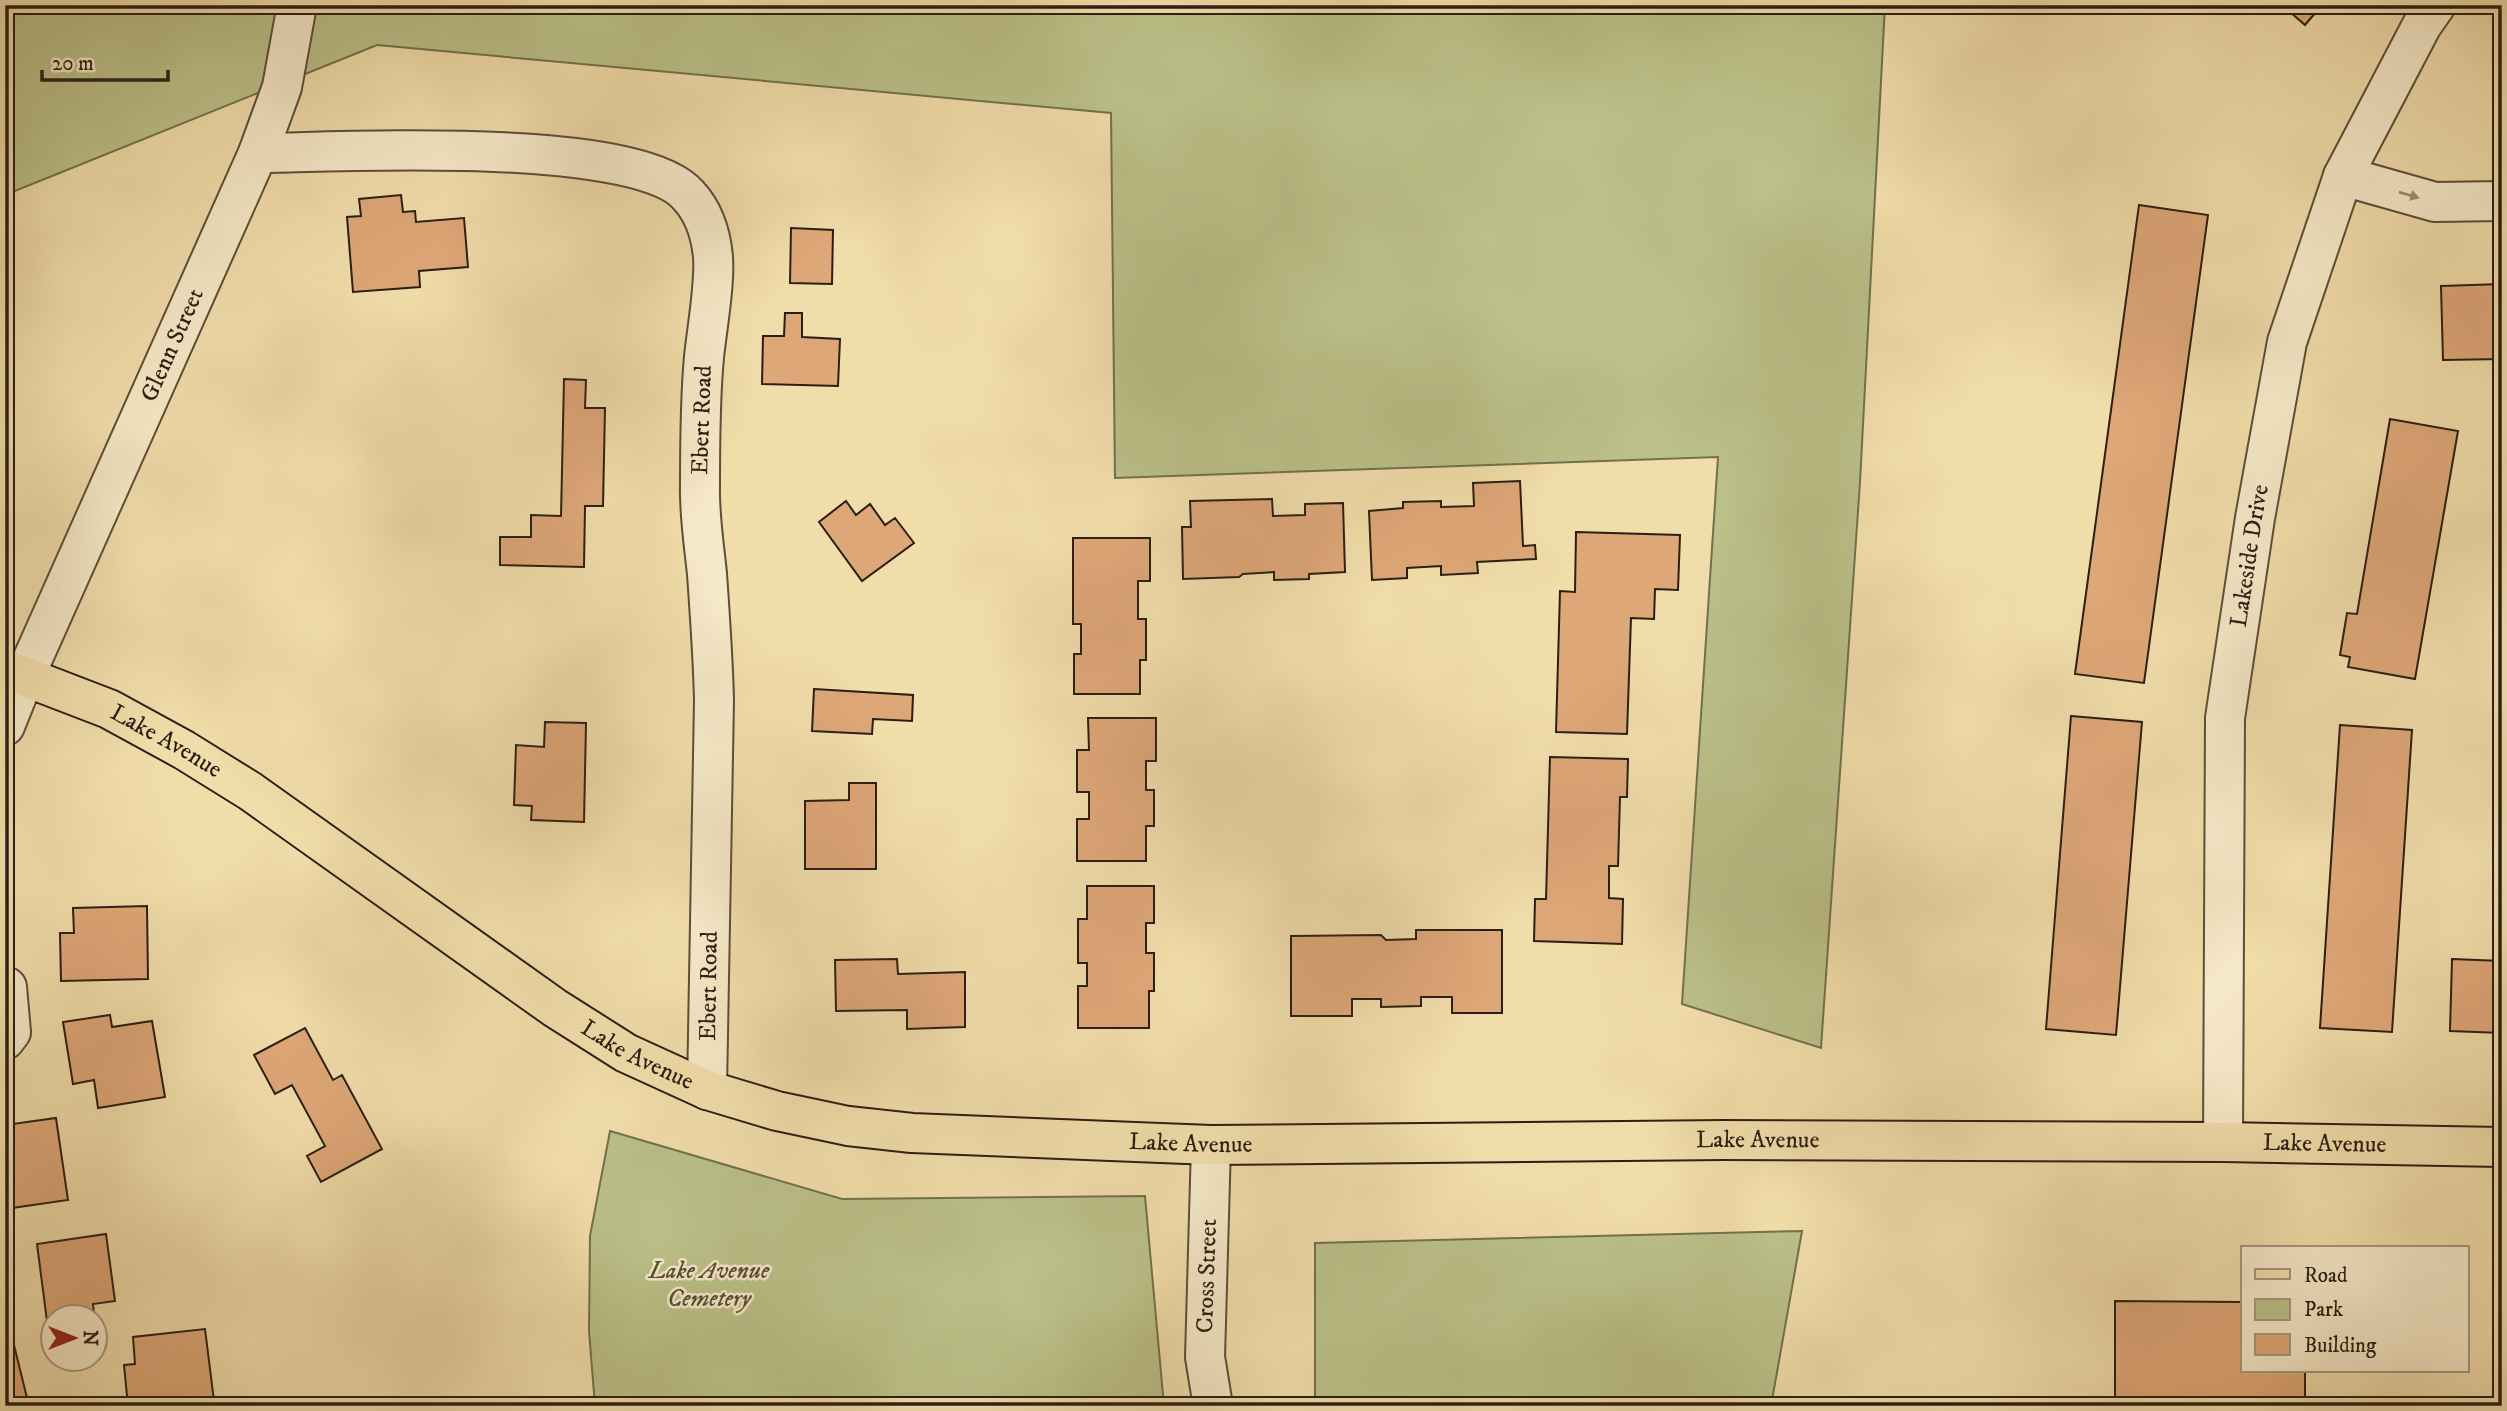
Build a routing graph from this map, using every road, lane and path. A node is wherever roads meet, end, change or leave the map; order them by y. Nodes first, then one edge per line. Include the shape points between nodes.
1 (297, 5) edge
2 (2437, 5) edge
3 (258, 153) junction
4 (2343, 176) junction
5 (2502, 201) edge
6 (15, 673) edge
7 (5, 726) edge
8 (7, 987) edge
9 (5, 1040) edge
10 (707, 1090) junction
11 (2223, 1142) junction
12 (1211, 1145) junction
13 (2502, 1147) edge
14 (1213, 1406) edge

1 - 3 street, Glenn Street via 282,87
2 - 4 street, Lakeside Drive via 2422,24
3 - 6 street, Glenn Street
3 - 10 street, Ebert Road via 577,157 662,176 688,194 708,226 713,259 703,368 700,488 714,700
4 -> 5 street via 2435,202
4 - 11 street, Lakeside Drive via 2287,342 2225,718
6 - 7 street, Glenn Street
6 - 10 main road, Lake Avenue via 109,709 184,750 250,791 555,1008 626,1053
8 - 9 street via 11,1032
10 - 12 main road, Lake Avenue via 848,1126 912,1133
11 - 12 main road, Lake Avenue
11 - 13 main road, Lake Avenue
12 - 14 street, Cross Street via 1205,1357

